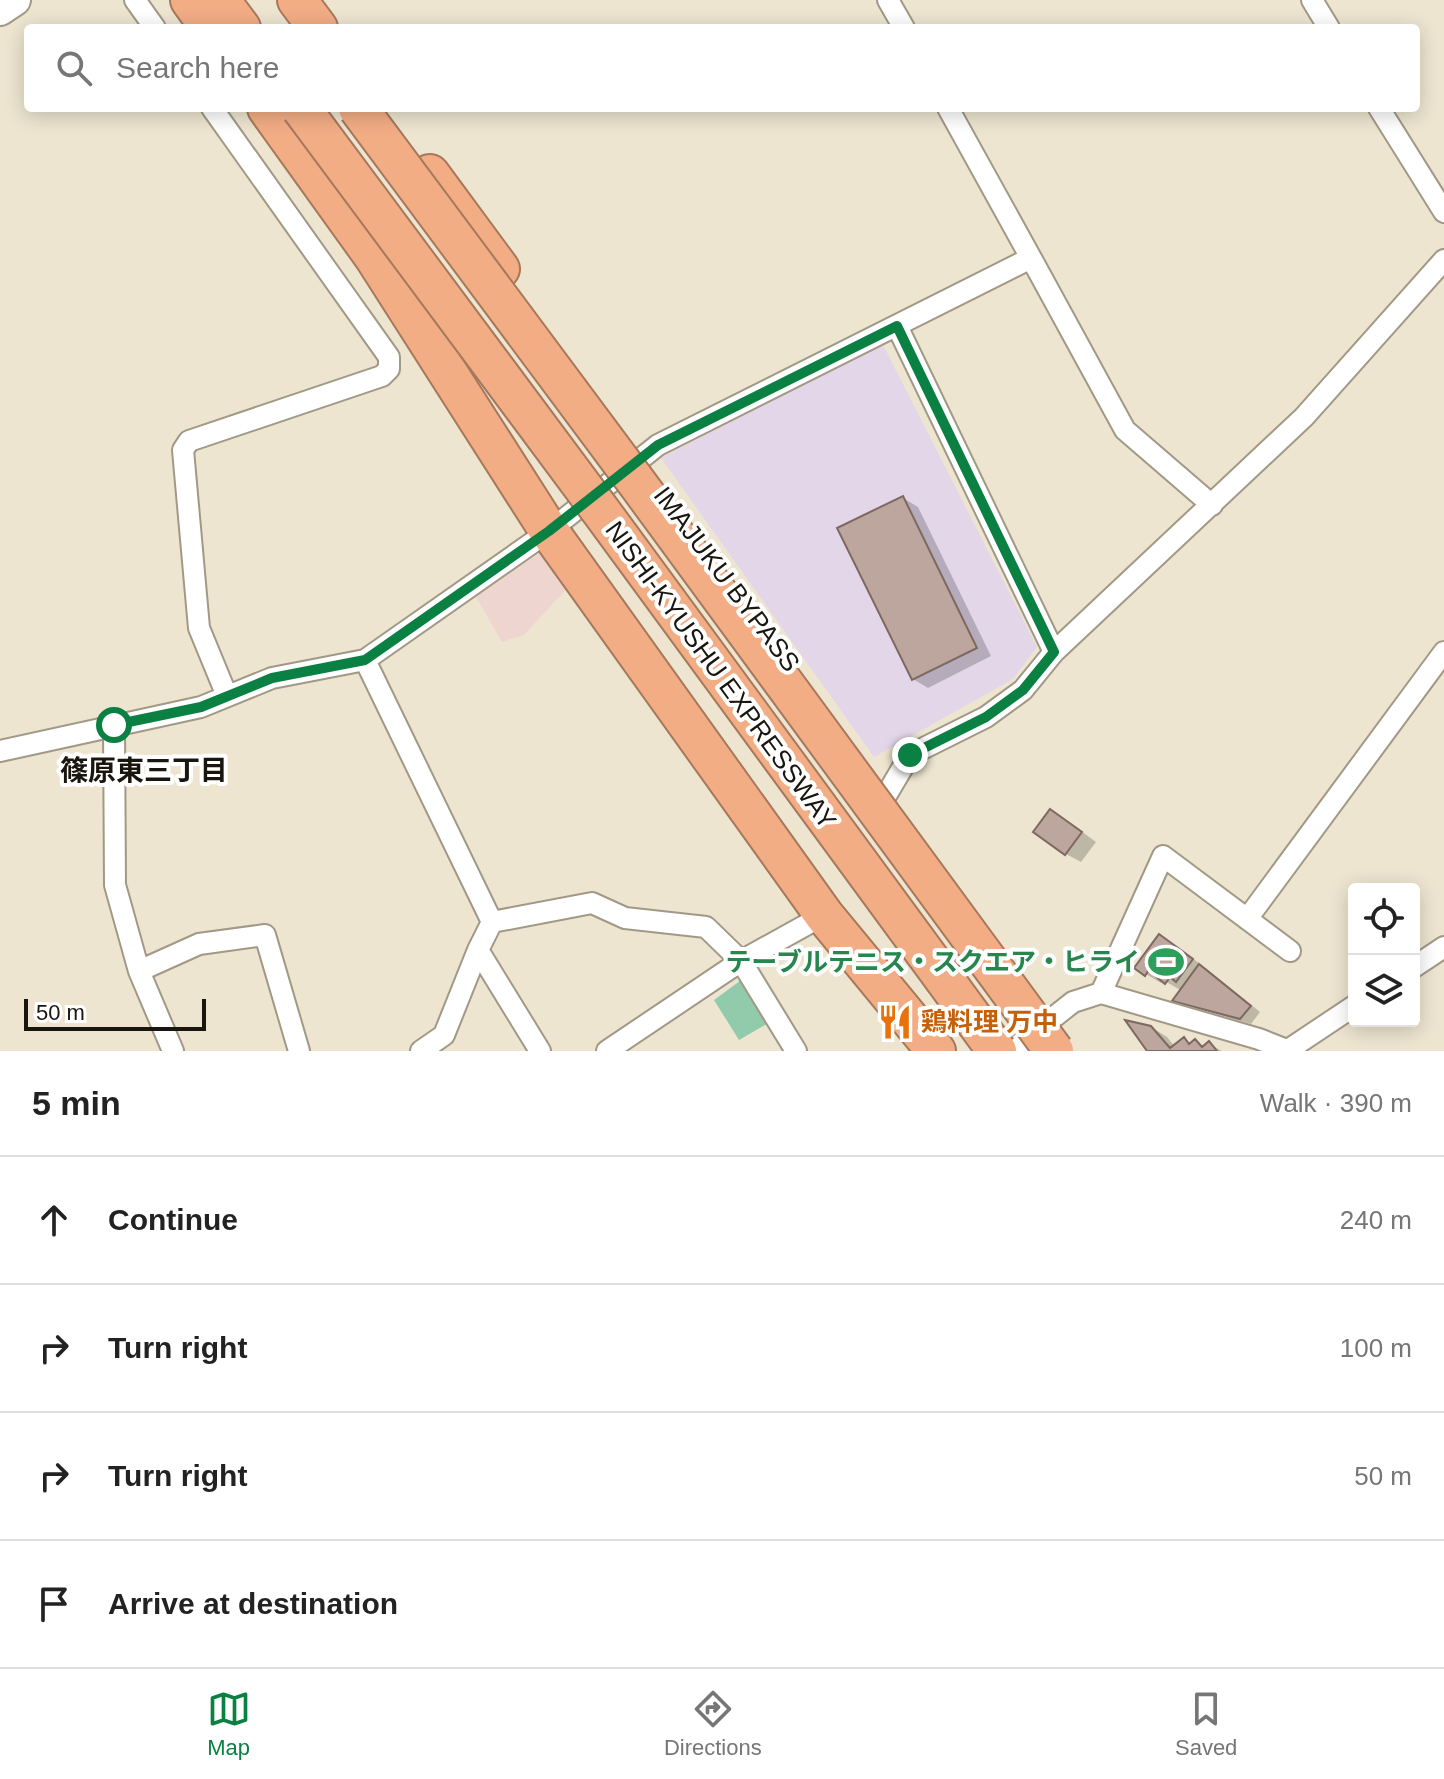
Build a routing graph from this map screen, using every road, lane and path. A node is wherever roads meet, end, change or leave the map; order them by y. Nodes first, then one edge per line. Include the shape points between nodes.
1 (15, 0) edge
2 (135, 0) edge
3 (190, 0) edge
4 (220, 0) edge
5 (277, 0) edge
6 (297, 0) edge
7 (888, 0) edge
8 (1312, 0) edge
9 (0, 10) edge
10 (152, 24) edge
11 (207, 24) edge
12 (238, 24) edge
13 (295, 24) edge
14 (315, 24) edge
15 (902, 24) edge
16 (1327, 24) edge
17 (215, 112) edge
18 (270, 112) edge
19 (304, 112) edge
20 (361, 112) edge
21 (382, 112) edge
22 (950, 112) edge
23 (1382, 112) edge
24 (1444, 212) edge
25 (1031, 258) junction
26 (1444, 260) edge
27 (897, 326) junction
28 (638, 459) junction
29 (1212, 505) junction
30 (549, 531) junction
31 (1054, 652) junction
32 (1444, 652) edge
33 (365, 660) junction
34 (227, 696) junction
35 (114, 725) junction
36 (0, 751) edge
37 (887, 794) junction
38 (824, 915) junction
39 (1247, 919) junction
40 (492, 922) junction
41 (1444, 947) edge
42 (478, 950) junction
43 (1290, 951) dead end
44 (741, 961) junction
45 (1420, 963) edge
46 (139, 971) junction
47 (1101, 993) junction
48 (1348, 1010) edge
49 (1052, 1035) edge
50 (173, 1051) edge
51 (299, 1051) edge
52 (421, 1051) edge
53 (540, 1051) edge
54 (607, 1051) edge
55 (796, 1051) edge
56 (936, 1051) edge
57 (997, 1051) edge
58 (1011, 1051) edge
59 (1075, 1051) edge
60 (1288, 1051) edge

1 - 9 street
2 - 10 street
3 - 11 highway
4 - 12 highway
5 - 13 highway
6 - 14 highway
7 - 15 street
8 - 16 street
17 - 34 street via 389,357 389,369 382,376 189,441 183,450 199,628
18 - 30 highway via 374,257
19 - 57 highway, NISHI-KYUSHU EXPRESSWAY, bridge
20 - 49 highway, NISHI-KYUSHU EXPRESSWAY, bridge
21 - 28 highway, IMAJUKU BYPASS
22 - 25 street
23 - 24 street
25 - 27 street
25 - 29 street via 1125,430
26 - 29 street via 1304,417
27 - 28 street
27 - 31 street
28 - 30 street
28 - 37 highway, IMAJUKU BYPASS
29 - 31 street
30 - 33 street
30 - 38 highway
31 - 37 street via 1023,690 986,717 910,755
32 - 39 street
33 - 34 street via 272,678
33 - 40 street
34 - 35 street via 201,707
35 - 36 street
35 - 46 street via 115,885
37 - 49 highway, IMAJUKU BYPASS
38 - 44 street
38 - 56 highway
39 - 43 street
39 - 47 street via 1163,856
40 - 42 street
40 - 44 street via 592,903 625,918 706,927
41 - 45 street
42 - 52 street via 444,1035
42 - 53 street
44 - 54 street
44 - 55 street
46 - 50 street
46 - 51 street via 199,944 265,935
47 - 49 street via 1073,1002
47 - 60 street
48 - 60 street
49 - 58 street
49 - 59 highway, IMAJUKU BYPASS

